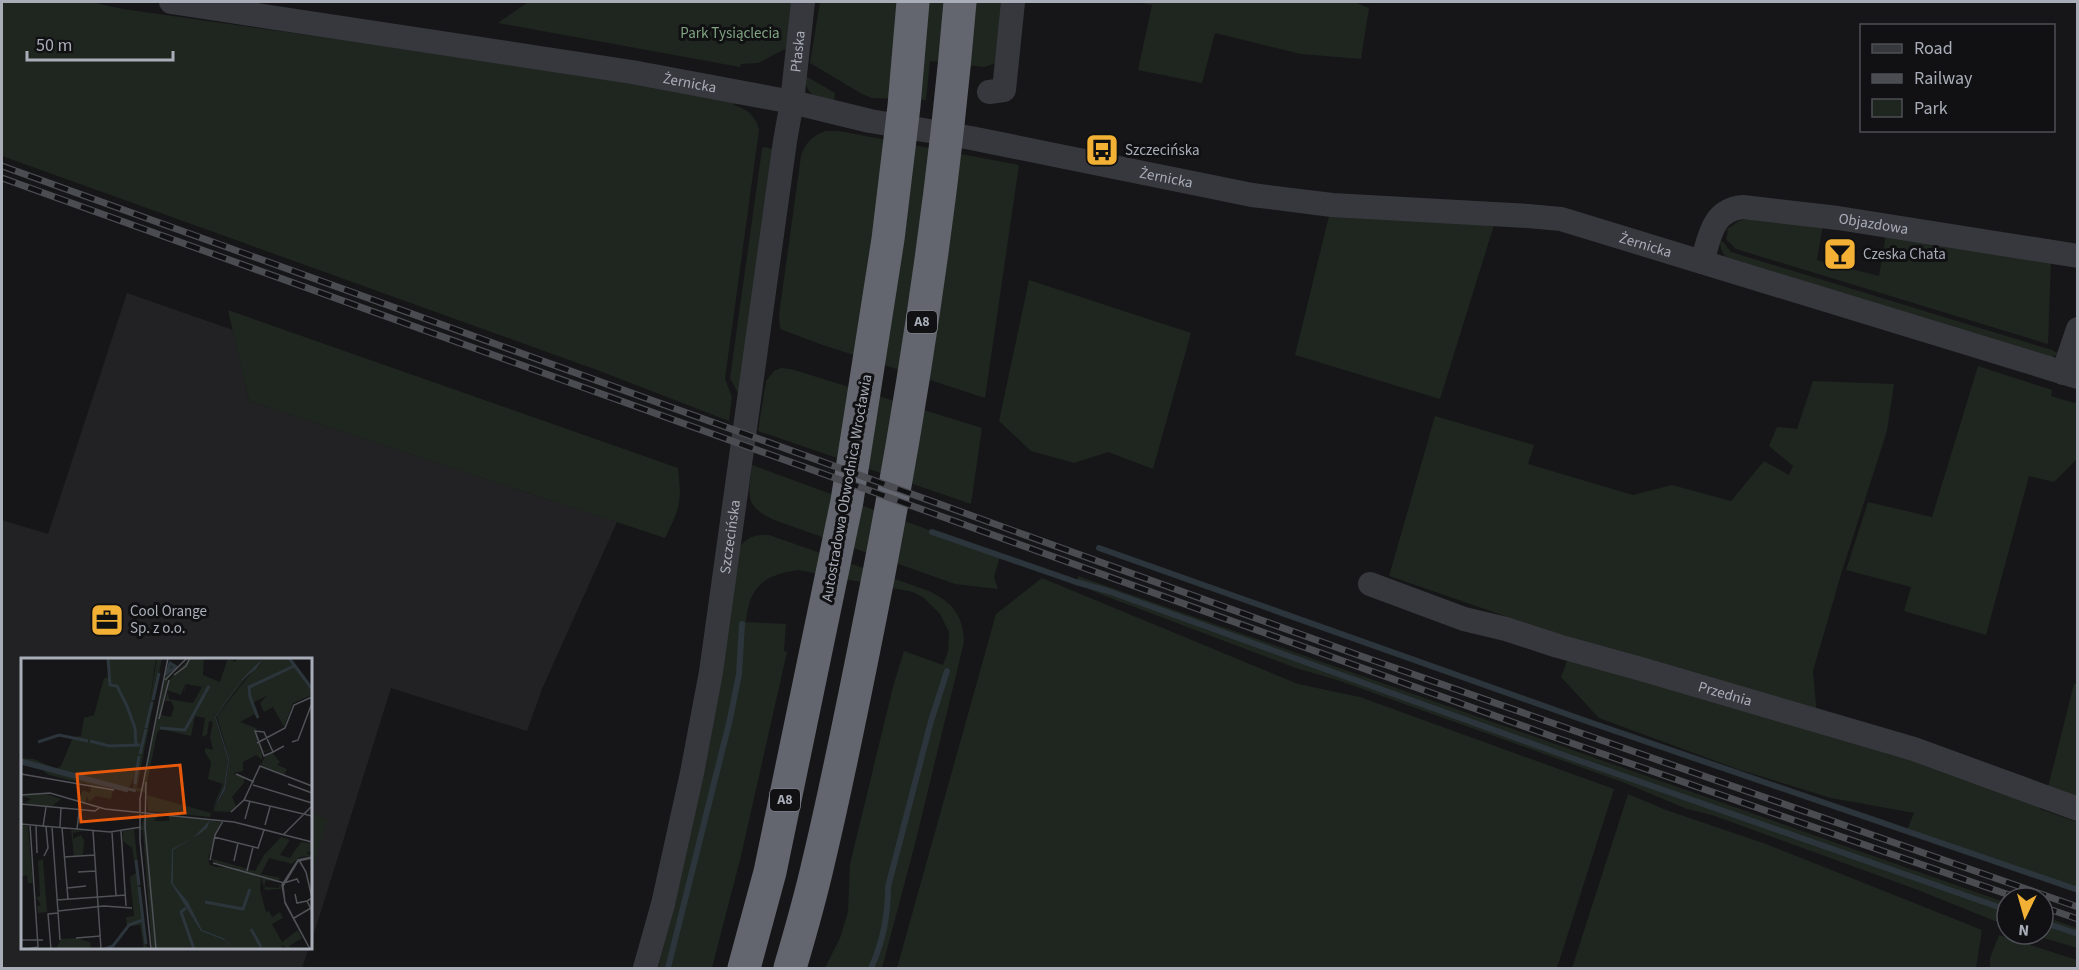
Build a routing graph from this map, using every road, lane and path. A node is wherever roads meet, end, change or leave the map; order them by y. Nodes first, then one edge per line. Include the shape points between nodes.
1 (171, 2) edge
2 (804, 2) edge
3 (914, 2) edge
4 (960, 2) edge
5 (1013, 2) edge
6 (996, 91) dead end
7 (792, 102) junction
8 (2078, 256) edge
9 (1702, 262) junction
10 (2078, 329) edge
11 (2070, 375) edge
12 (1370, 584) dead end
13 (2078, 809) edge
14 (645, 969) edge
15 (744, 969) edge
16 (790, 969) edge

1 - 7 street, Żernicka via 632,72
2 - 7 street, Płaska
3 - 15 highway, Autostradowa Obwodnica Wrocławia / A8 via 904,106 847,501 770,872
4 - 16 highway, A8 via 915,371 866,639 818,865
5 - 6 street
7 - 9 street, Żernicka via 870,121 1252,195 1332,205 1560,219
7 - 14 street, Szczecińska via 711,672 663,904
8 - 9 street, Objazdowa via 1743,207 1729,209 1718,218
9 - 11 street, Żernicka
10 - 11 street
12 - 13 street, Przednia via 1464,619 1914,749

